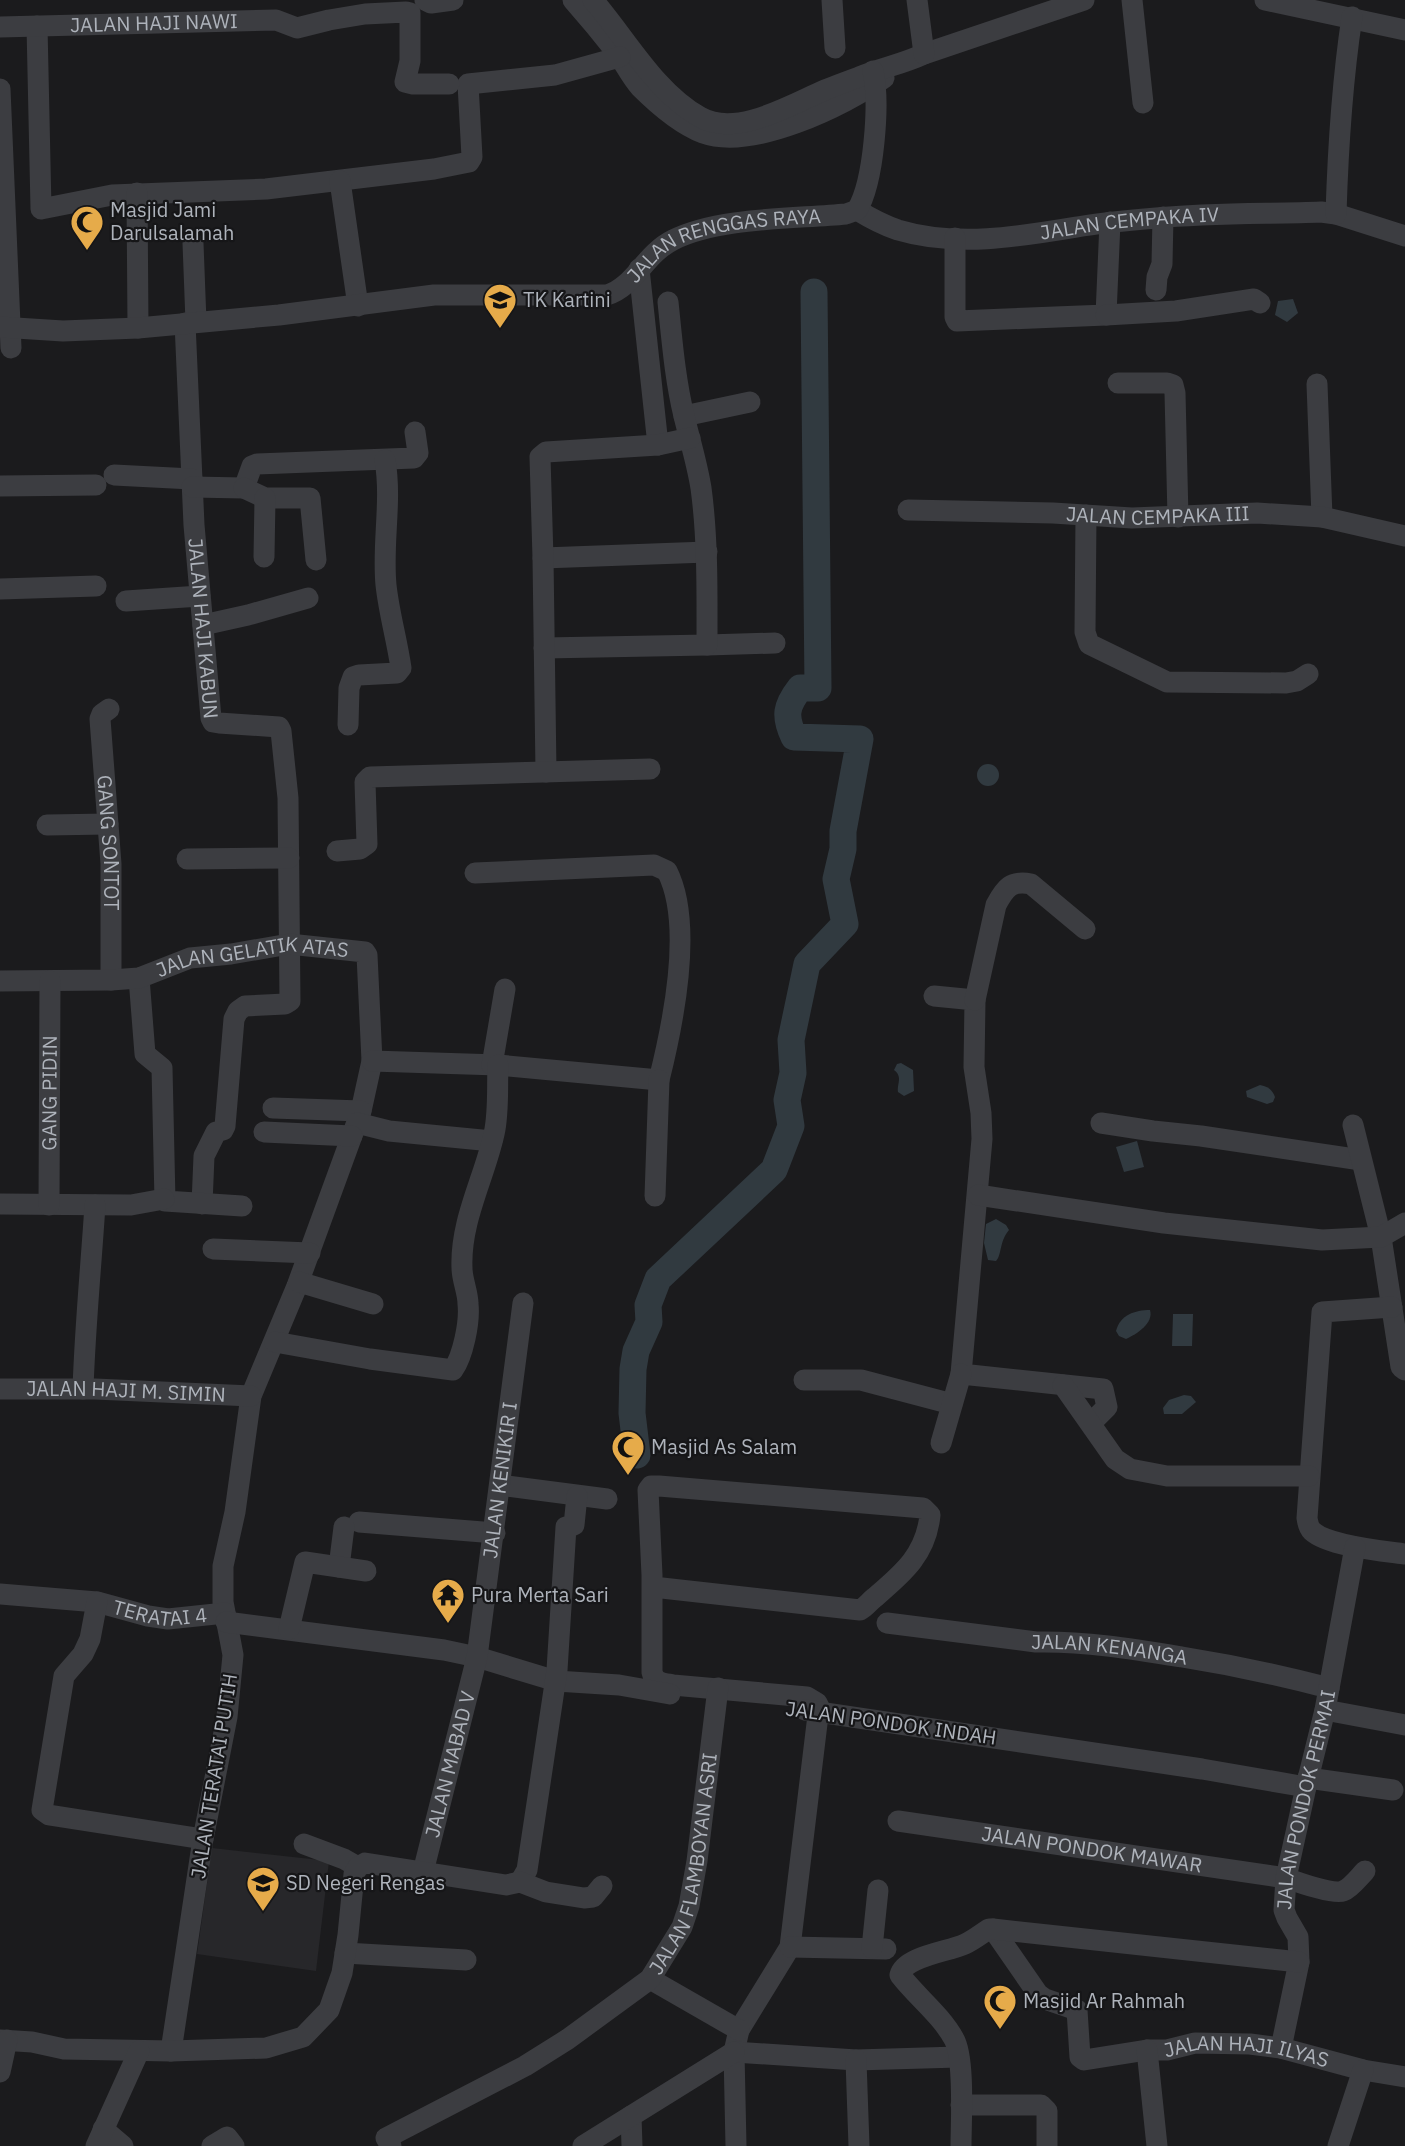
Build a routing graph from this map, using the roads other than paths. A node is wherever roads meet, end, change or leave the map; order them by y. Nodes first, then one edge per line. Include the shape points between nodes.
1 (425, 0) edge
2 (453, 0) edge
3 (573, 0) edge
4 (593, 0) edge
5 (832, 0) edge
6 (917, 0) edge
7 (1084, 0) edge
8 (1132, 0) edge
9 (1264, 0) edge
10 (1352, 17) junction
11 (37, 26) junction
12 (605, 26) junction
13 (0, 27) edge
14 (1405, 30) edge
15 (835, 48) dead end
16 (621, 51) junction
17 (916, 57) junction
18 (874, 78) junction
19 (449, 84) dead end
20 (0, 88) edge
21 (1143, 103) dead end
22 (340, 182) junction
23 (137, 194) junction
24 (857, 210) junction
25 (1335, 214) junction
26 (1163, 217) junction
27 (1110, 222) junction
28 (1405, 236) edge
29 (954, 238) junction
30 (193, 243) dead end
31 (639, 269) junction
32 (1156, 290) dead end
33 (668, 302) dead end
34 (1260, 303) dead end
35 (358, 306) junction
36 (1106, 315) junction
37 (191, 323) junction
38 (5, 326) edge
39 (138, 328) junction
40 (63, 331) junction
41 (5, 348) edge
42 (1118, 382) dead end
43 (1317, 384) dead end
44 (750, 402) dead end
45 (684, 416) junction
46 (415, 432) dead end
47 (690, 438) junction
48 (658, 445) junction
49 (385, 460) junction
50 (192, 483) junction
51 (0, 486) edge
52 (244, 488) junction
53 (265, 498) junction
54 (908, 510) dead end
55 (1086, 515) junction
56 (1178, 517) junction
57 (1322, 517) junction
58 (1405, 536) edge
59 (707, 552) junction
60 (264, 557) dead end
61 (543, 558) junction
62 (316, 560) dead end
63 (96, 586) dead end
64 (0, 589) edge
65 (200, 596) junction
66 (308, 598) dead end
67 (126, 601) dead end
68 (203, 625) junction
69 (775, 643) dead end
70 (707, 645) junction
71 (544, 648) junction
72 (1308, 674) dead end
73 (109, 710) dead end
74 (348, 725) dead end
75 (650, 769) dead end
76 (546, 772) junction
77 (108, 824) junction
78 (47, 825) dead end
79 (337, 851) dead end
80 (187, 858) dead end
81 (289, 858) junction
82 (475, 873) dead end
83 (1085, 929) dead end
84 (289, 944) junction
85 (139, 978) junction
86 (111, 980) junction
87 (0, 981) edge
88 (50, 981) junction
89 (505, 989) dead end
90 (934, 996) dead end
91 (975, 1000) junction
92 (372, 1060) junction
93 (495, 1065) junction
94 (659, 1080) junction
95 (273, 1108) dead end
96 (357, 1123) junction
97 (1101, 1123) dead end
98 (1353, 1125) dead end
99 (264, 1132) dead end
100 (492, 1141) junction
101 (1361, 1160) junction
102 (978, 1195) junction
103 (655, 1196) dead end
104 (164, 1200) junction
105 (0, 1204) edge
106 (202, 1204) junction
107 (49, 1205) junction
108 (94, 1205) junction
109 (242, 1206) dead end
110 (1405, 1223) edge
111 (1381, 1237) junction
112 (213, 1249) dead end
113 (310, 1252) junction
114 (299, 1282) junction
115 (524, 1303) dead end
116 (373, 1304) dead end
117 (1392, 1306) junction
118 (275, 1342) junction
119 (1405, 1370) edge
120 (961, 1374) junction
121 (804, 1380) dead end
122 (1063, 1385) junction
123 (0, 1389) edge
124 (83, 1389) junction
125 (251, 1396) junction
126 (952, 1404) junction
127 (1091, 1423) junction
128 (941, 1443) dead end
129 (1309, 1476) junction
130 (500, 1485) junction
131 (577, 1496) junction
132 (607, 1499) dead end
133 (495, 1533) junction
134 (1355, 1547) junction
135 (1405, 1554) edge
136 (339, 1567) junction
137 (366, 1571) dead end
138 (652, 1581) junction
139 (0, 1594) edge
140 (98, 1602) junction
141 (226, 1617) junction
142 (887, 1623) dead end
143 (289, 1629) junction
144 (477, 1657) junction
145 (556, 1681) junction
146 (1329, 1688) junction
147 (717, 1696) junction
148 (1325, 1710) junction
149 (819, 1711) junction
150 (1405, 1725) edge
151 (1307, 1783) junction
152 (1394, 1790) dead end
153 (898, 1821) dead end
154 (203, 1839) junction
155 (304, 1844) dead end
156 (358, 1867) junction
157 (1365, 1871) dead end
158 (423, 1872) junction
159 (1286, 1878) junction
160 (520, 1882) junction
161 (602, 1886) dead end
162 (878, 1890) dead end
163 (993, 1929) junction
164 (790, 1947) junction
165 (345, 1953) junction
166 (466, 1959) dead end
167 (1299, 1962) junction
168 (650, 1979) junction
169 (739, 2030) junction
170 (3, 2040) edge
171 (1281, 2048) junction
172 (1147, 2050) junction
173 (139, 2051) junction
174 (171, 2051) junction
175 (734, 2052) junction
176 (958, 2057) junction
177 (856, 2060) junction
178 (1363, 2070) junction
179 (0, 2072) edge
180 (1405, 2077) edge
181 (961, 2105) junction
182 (631, 2116) junction
183 (99, 2137) edge
184 (389, 2142) edge
185 (123, 2146) edge
186 (212, 2146) edge
187 (234, 2146) edge
188 (583, 2146) edge
189 (632, 2146) edge
190 (736, 2146) edge
191 (859, 2146) edge
192 (961, 2146) edge
193 (1047, 2146) edge
194 (1157, 2146) edge
195 (1338, 2146) edge

1 - 2 street
3 - 12 street
4 - 12 street
5 - 15 street
6 - 17 street
7 - 17 street
8 - 21 street
9 - 10 street
10 - 14 street
10 - 25 street
11 - 13 street, JALAN HAJI NAWI
11 - 19 street, JALAN HAJI NAWI via 276,20 297,28 365,14 410,13 410,61 405,82
11 - 23 street via 42,209
12 - 16 street
16 - 18 street via 701,118 719,123 766,116
16 - 22 street via 555,75 468,84 472,157 469,162
17 - 18 street
18 - 24 street via 873,144 864,196
20 - 38 street
22 - 23 street
22 - 35 street
23 - 39 street
24 - 29 street, JALAN CEMPAKA IV via 899,230
24 - 31 street, JALAN RENGGAS RAYA via 711,228 666,245
25 - 26 street, JALAN CEMPAKA IV
25 - 28 street, JALAN CEMPAKA IV
26 - 27 street, JALAN CEMPAKA IV
26 - 32 street via 1162,264
27 - 29 street, JALAN CEMPAKA IV via 1012,237
27 - 36 street
29 - 36 street via 957,321
30 - 37 street, JALAN HAJI KABUN
31 - 35 street, JALAN RENGGAS RAYA via 618,291 607,295 434,295
31 - 48 street
33 - 45 street
34 - 36 street via 1254,299 1176,311
35 - 37 street, JALAN RENGGAS RAYA
37 - 39 street, JALAN RENGGAS RAYA
37 - 50 street, JALAN HAJI KABUN
38 - 40 street
38 - 41 street
39 - 40 street, JALAN RENGGAS RAYA
40 - 41 street
42 - 56 street via 1167,382 1173,386
43 - 57 street
44 - 45 street
45 - 47 street
46 - 49 street via 417,457
47 - 48 street
47 - 59 street via 701,490
48 - 61 street via 542,454 539,462
49 - 52 street via 255,465
49 - 74 street via 386,585 401,668 397,673 353,677
50 - 51 street via 105,480
50 - 52 street
50 - 65 street, JALAN HAJI KABUN
52 - 53 street
53 - 60 street
53 - 62 street via 310,498
54 - 55 street, JALAN CEMPAKA III
55 - 56 street, JALAN CEMPAKA III
55 - 72 street via 1085,632 1089,644 1167,682 1286,683
56 - 57 street, JALAN CEMPAKA III via 1257,513
57 - 58 street, JALAN CEMPAKA III
59 - 61 street
59 - 70 street
61 - 71 street
63 - 64 street
65 - 67 street
65 - 68 street, JALAN HAJI KABUN
66 - 68 street
68 - 81 street, JALAN HAJI KABUN via 213,722 275,726 281,731
69 - 70 street
70 - 71 street
71 - 76 street
73 - 77 street, GANG SONTOT via 100,719
75 - 76 street
76 - 79 street via 370,777 366,782 367,844 360,849
77 - 78 street
77 - 86 street, GANG SONTOT
80 - 81 street
81 - 84 street, JALAN HAJI KABUN
82 - 94 street via 654,865 667,871 678,912 679,961
83 - 91 street via 1031,884 1011,885 996,905
84 - 85 street, JALAN GELATIK ATAS via 190,958
84 - 92 street, JALAN GELATIK ATAS via 367,953
84 - 106 street, JALAN HAJI KABUN via 290,1001 245,1006 234,1019 225,1126 216,1132 205,1153
85 - 86 street, JALAN GELATIK ATAS
85 - 104 street via 145,1054 162,1068
86 - 88 street, JALAN GELATIK ATAS
87 - 88 street, JALAN GELATIK ATAS
88 - 107 street, GANG PIDIN
89 - 93 street
90 - 91 street
91 - 102 street via 974,1067 982,1139
92 - 93 street
92 - 96 street, JALAN GELATIK ATAS
93 - 94 street
93 - 100 street
94 - 103 street
95 - 96 street
96 - 99 street
96 - 100 street via 388,1131
96 - 113 street, JALAN GELATIK ATAS
97 - 101 street
98 - 101 street
100 - 118 street via 464,1237 462,1269 468,1317 453,1370
101 - 111 street
102 - 111 street via 1164,1223 1322,1240
102 - 120 street
104 - 106 street
104 - 108 street
105 - 107 street
106 - 109 street
107 - 108 street
108 - 124 street
110 - 111 street
111 - 117 street
112 - 113 street
113 - 114 street, JALAN GELATIK ATAS
114 - 116 street
114 - 118 street, JALAN GELATIK ATAS
115 - 130 street, JALAN KENIKIR I
117 - 119 street via 1401,1367
117 - 129 street via 1322,1312
118 - 125 street, JALAN GELATIK ATAS
120 - 122 street
120 - 126 street
121 - 126 street via 861,1380
122 - 127 street
122 - 127 street via 1103,1389 1107,1407
123 - 124 street, JALAN HAJI M. SIMIN
124 - 125 street, JALAN HAJI M. SIMIN
125 - 141 street, JALAN TERATAI PUTIH via 235,1512 222,1566
126 - 128 street
127 - 129 street via 1119,1463 1140,1472 1167,1476
129 - 134 street via 1309,1527 1317,1535
130 - 131 street
130 - 133 street, JALAN KENIKIR I
131 - 132 street
131 - 145 street via 574,1526 566,1527
133 - 136 street via 351,1524
133 - 144 street, JALAN KENIKIR I
134 - 135 street
134 - 146 street, JALAN PONDOK PERMAI
136 - 137 street
136 - 143 street via 305,1562
138 - 138 street via 648,1489 653,1486 925,1509 930,1517 920,1548 900,1577 875,1597
138 - 147 street via 654,1679
139 - 140 street, TERATAI 4
140 - 141 street, TERATAI 4 via 168,1619
140 - 154 street via 90,1639 64,1676 42,1810 49,1815
141 - 143 street
141 - 154 street, JALAN TERATAI PUTIH via 233,1655 227,1718
142 - 146 street, JALAN KENANGA via 1036,1642 1135,1649 1248,1668
143 - 144 street
144 - 145 street
144 - 158 street, JALAN MABAD V
145 - 147 street
145 - 160 street via 527,1870
146 - 148 street, JALAN PONDOK PERMAI
147 - 149 street via 807,1697 818,1703
147 - 168 street, JALAN FLAMBOYAN ASRI via 689,1906 682,1927
148 - 150 street
148 - 151 street, JALAN PONDOK PERMAI
149 - 151 street, JALAN PONDOK INDAH
149 - 164 street
151 - 152 street, JALAN PONDOK INDAH
151 - 159 street, JALAN PONDOK PERMAI
153 - 159 street, JALAN PONDOK MAWAR
154 - 174 street, JALAN TERATAI PUTIH
155 - 156 street
156 - 158 street via 365,1863
156 - 165 street
157 - 159 street, JALAN PONDOK MAWAR via 1340,1892
158 - 160 street via 506,1885
159 - 167 street, JALAN PONDOK PERMAI via 1284,1910 1298,1937
160 - 161 street via 546,1892 584,1898 593,1897
162 - 164 street via 879,1948
163 - 167 street
163 - 172 street, JALAN HAJI ILYAS via 1038,1994 1077,2010 1080,2057 1084,2060
163 - 176 street via 946,1952 911,1962 900,1975 952,2036
164 - 169 street
165 - 166 street
165 - 174 street via 329,2010 303,2037 267,2048
167 - 171 street, JALAN PONDOK PERMAI
168 - 169 street
168 - 184 street, JALAN FLAMBOYAN ASRI via 525,2066
169 - 175 street
170 - 173 street via 64,2049
170 - 179 street
171 - 172 street, JALAN HAJI ILYAS via 1196,2043
171 - 178 street, JALAN HAJI ILYAS
172 - 194 street
173 - 174 street
173 - 183 street
175 - 177 street
175 - 182 street
175 - 190 street
176 - 177 street
176 - 181 street
177 - 191 street
178 - 180 street, JALAN HAJI ILYAS
178 - 195 street
181 - 192 street
181 - 193 street via 1044,2106
182 - 188 street
182 - 189 street
183 - 185 street
186 - 187 street via 227,2137

